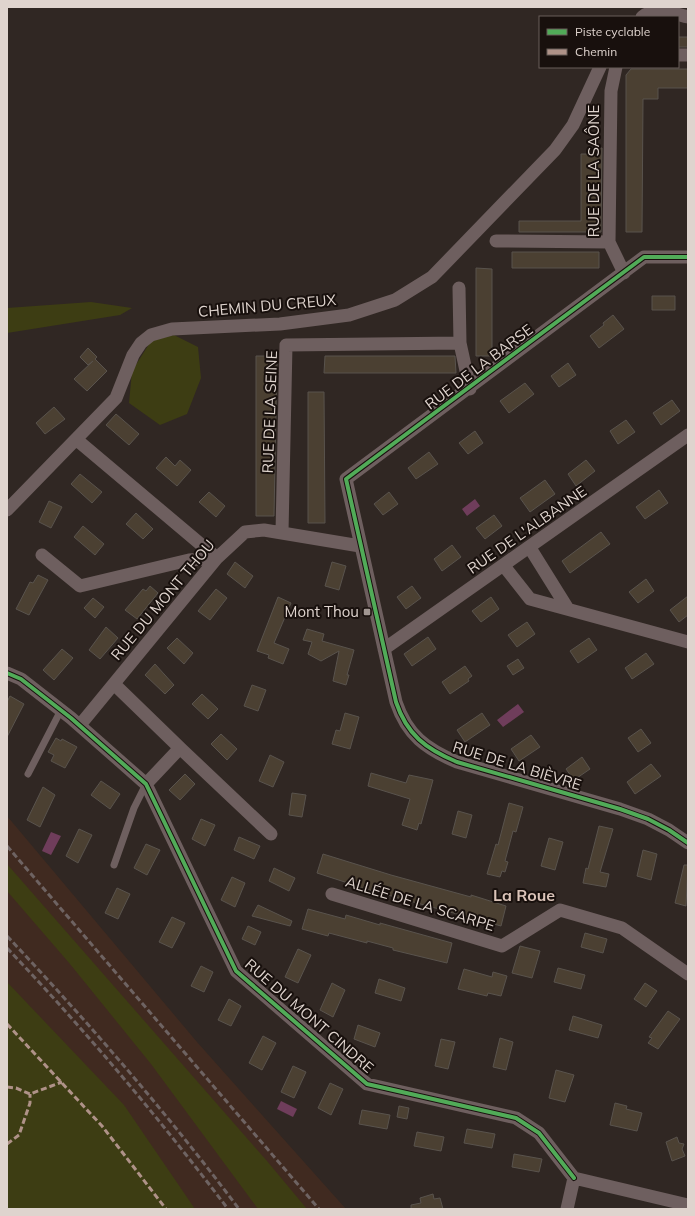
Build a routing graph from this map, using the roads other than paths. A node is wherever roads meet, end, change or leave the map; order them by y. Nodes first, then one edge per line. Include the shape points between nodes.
1 (648, 11) edge
2 (688, 17) edge
3 (600, 68) edge
4 (616, 68) edge
5 (496, 241) dead end
6 (609, 242) junction
7 (688, 257) edge
8 (624, 273) junction
9 (459, 288) dead end
10 (460, 343) junction
11 (470, 388) junction
12 (688, 435) edge
13 (77, 440) junction
14 (7, 510) edge
15 (282, 532) junction
16 (360, 546) junction
17 (530, 548) junction
18 (42, 555) dead end
19 (217, 558) junction
20 (504, 566) junction
21 (568, 609) junction
22 (688, 642) edge
23 (384, 649) junction
24 (7, 673) edge
25 (114, 684) junction
26 (61, 710) junction
27 (80, 725) junction
28 (180, 748) junction
29 (28, 774) dead end
30 (146, 784) junction
31 (271, 834) dead end
32 (688, 843) edge
33 (114, 865) dead end
34 (332, 894) dead end
35 (688, 974) edge
36 (574, 1178) junction
37 (688, 1205) edge
38 (567, 1209) edge

1 - 2 street
3 - 13 street, CHEMIN DU CREUX via 573,125 555,150 432,277 395,300 349,315 280,324 172,329 151,335 141,343 133,355 116,398
4 - 6 street, RUE DE LA SAÔNE via 611,92
5 - 6 street
6 - 8 street, RUE DE LA SAÔNE
7 - 8 street, RUE DE LA BARSE via 644,257
8 - 11 street, RUE DE LA BARSE
9 - 10 street
10 - 11 street
10 - 15 street, RUE DE LA SEINE via 286,345
11 - 16 street, RUE DE LA BARSE via 346,479
12 - 17 street, RUE DE L'ALBANNE
13 - 14 street, CHEMIN DU CREUX
13 - 19 street
15 - 16 street, RUE DU MONT THOU
15 - 19 street, RUE DU MONT THOU via 245,532
16 - 23 street, RUE DE LA BIÈVRE
17 - 20 street, RUE DE L'ALBANNE
17 - 21 street
18 - 19 street via 80,586 189,560
19 - 25 street, RUE DU MONT THOU
20 - 21 street via 530,599
20 - 23 street, RUE DE L'ALBANNE
21 - 22 street
23 - 32 street, RUE DE LA BIÈVRE via 401,716 421,743 435,753 457,762 620,809 648,819
24 - 26 street, RUE DU MONT CINDRE via 21,679
25 - 27 street, RUE DU MONT THOU
25 - 28 street
26 - 27 street, RUE DU MONT CINDRE
26 - 29 lane
27 - 30 street, RUE DU MONT CINDRE
28 - 30 street
28 - 31 street
30 - 33 lane via 134,808
30 - 36 street, RUE DU MONT CINDRE via 236,971 367,1084 516,1118 539,1132
34 - 35 street, ALLÉE DE LA SCARPE via 502,946 560,910 622,928
36 - 37 street
36 - 38 street

